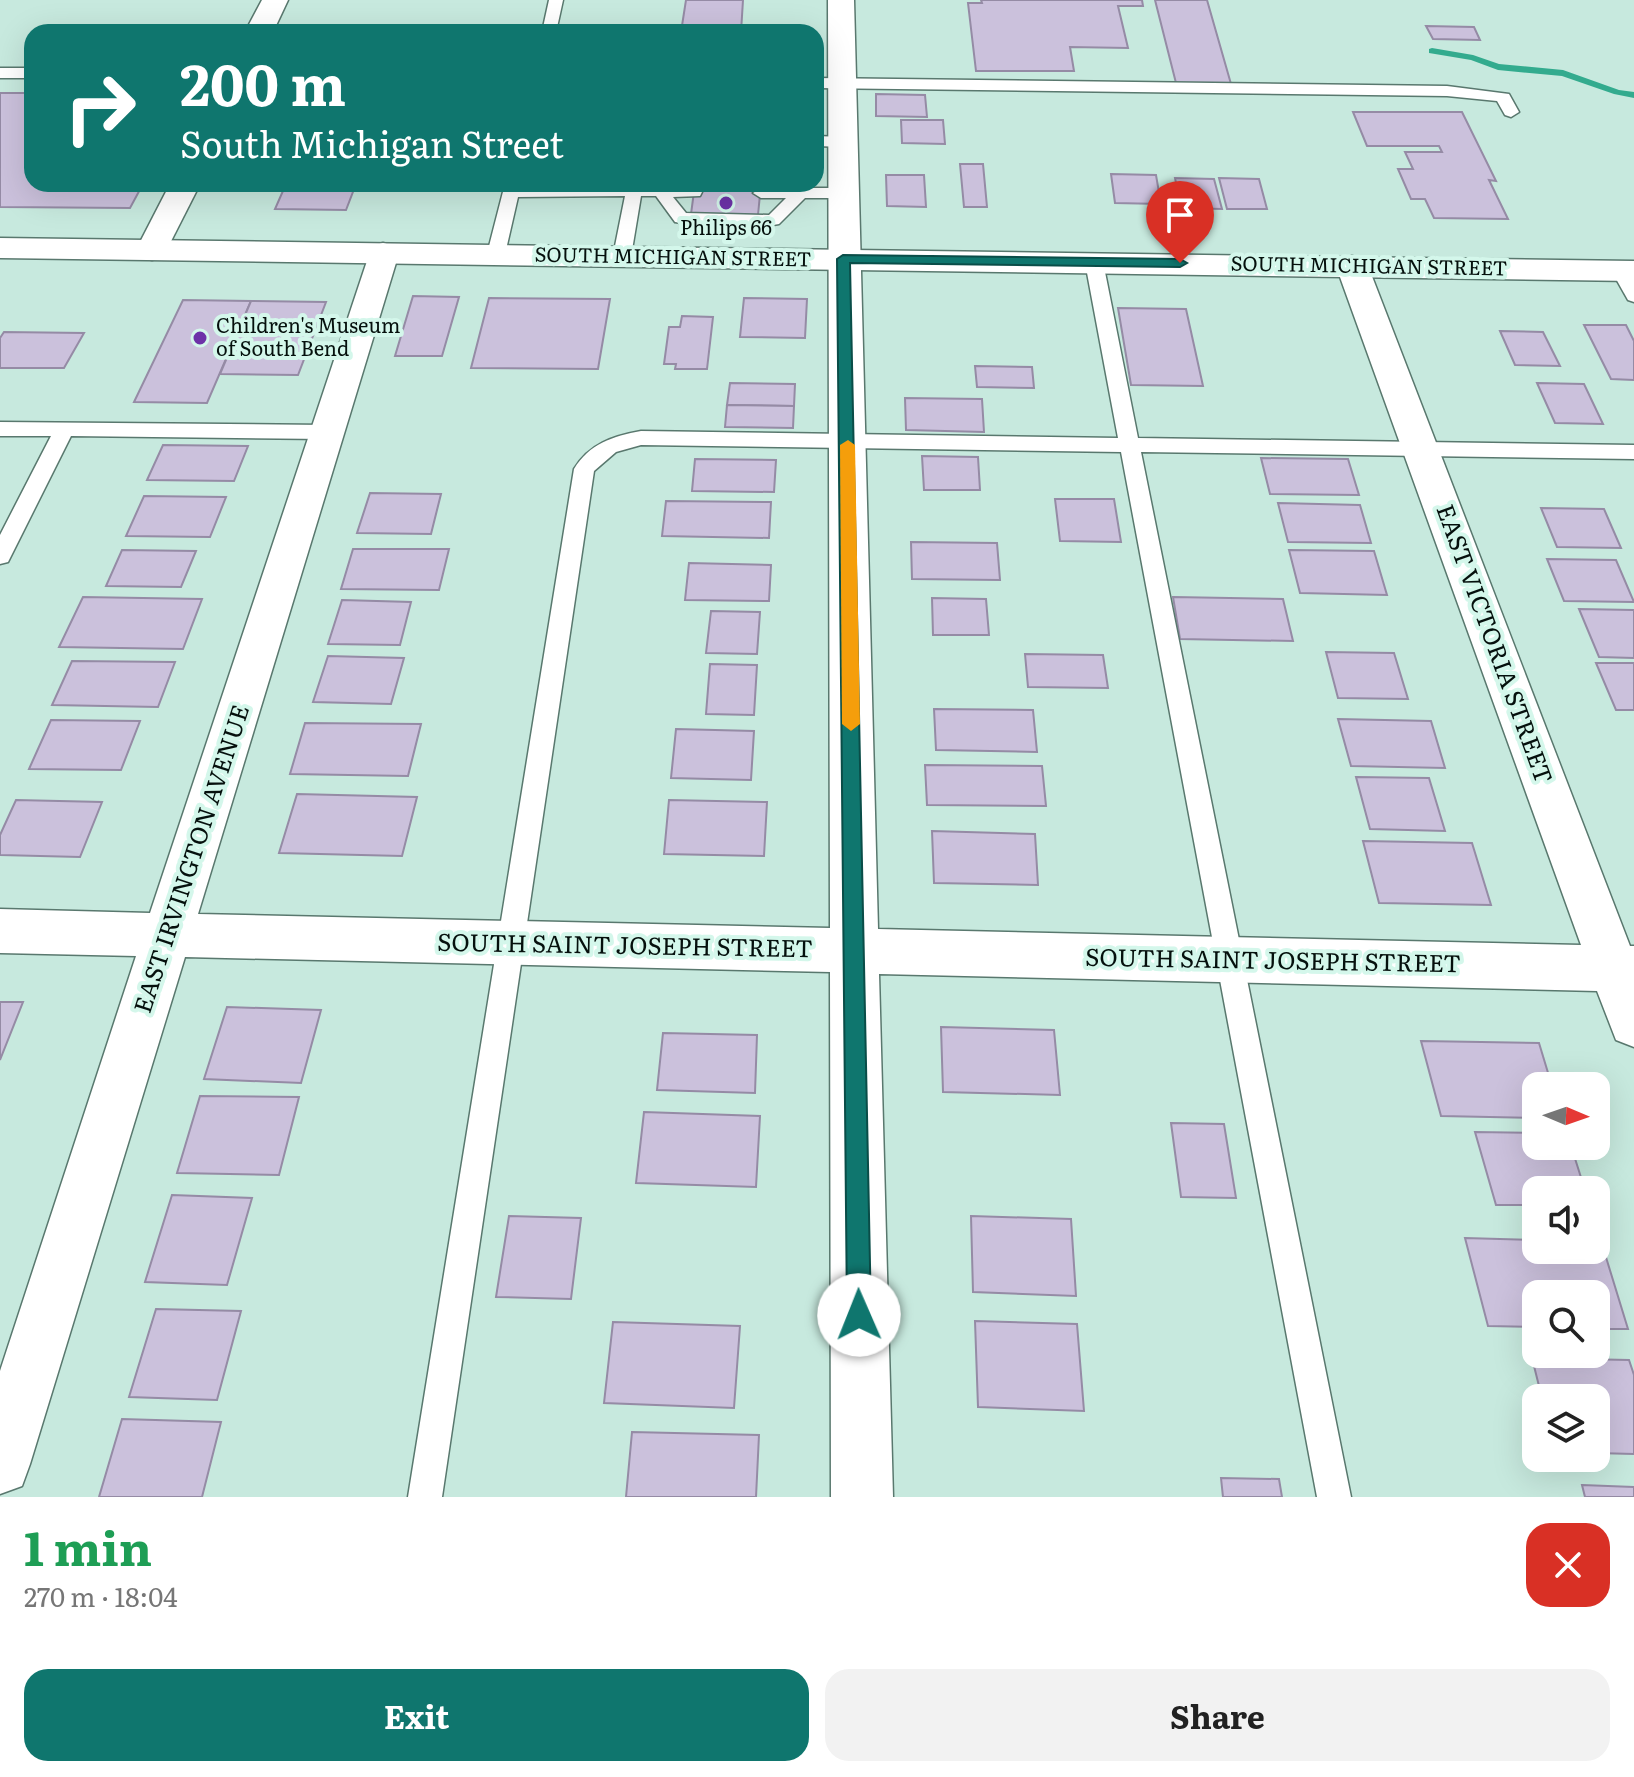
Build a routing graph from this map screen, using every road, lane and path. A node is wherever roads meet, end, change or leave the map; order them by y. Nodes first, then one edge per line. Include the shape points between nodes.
1 (275, 0) edge
2 (556, 0) edge
3 (841, 0) edge
4 (263, 24) edge
5 (551, 24) edge
6 (0, 73) edge
7 (24, 73) edge
8 (830, 83) edge
9 (1511, 112) dead end
10 (830, 141) edge
11 (824, 191) edge
12 (181, 192) edge
13 (511, 192) edge
14 (634, 192) edge
15 (668, 192) edge
16 (768, 192) edge
17 (794, 192) edge
18 (761, 193) dead end
19 (844, 193) junction
20 (0, 248) edge
21 (152, 250) junction
22 (383, 253) junction
23 (496, 254) junction
24 (622, 256) junction
25 (843, 259) junction
26 (1094, 262) junction
27 (1352, 266) junction
28 (1629, 279) edge
29 (0, 429) edge
30 (65, 429) junction
31 (326, 432) junction
32 (848, 439) junction
33 (1130, 445) junction
34 (1422, 449) junction
35 (1634, 452) edge
36 (0, 556) edge
37 (0, 931) edge
38 (168, 933) junction
39 (513, 943) junction
40 (854, 951) junction
41 (1231, 960) junction
42 (1624, 969) edge
43 (1634, 1023) edge
44 (0, 1464) edge
45 (425, 1497) edge
46 (862, 1497) edge
47 (1334, 1497) edge

1 - 4 street
2 - 5 lane
3 - 8 street
6 - 7 lane
8 - 9 lane via 1447,91 1503,97
8 - 10 street
10 - 19 street
11 - 19 lane
12 - 21 street
13 - 23 lane
14 - 24 lane
15 - 17 lane via 681,218 773,220
16 - 18 lane
19 - 25 street
20 - 21 street, SOUTH MICHIGAN STREET
21 - 22 street, SOUTH MICHIGAN STREET
22 - 23 street, SOUTH MICHIGAN STREET
22 - 31 street, EAST IRVINGTON AVENUE
23 - 24 street, SOUTH MICHIGAN STREET
24 - 25 street, SOUTH MICHIGAN STREET
25 - 26 street, SOUTH MICHIGAN STREET
25 - 32 street
26 - 27 street, SOUTH MICHIGAN STREET
26 - 33 lane
27 - 28 street, SOUTH MICHIGAN STREET
27 - 34 street, EAST VICTORIA STREET
29 - 30 lane
30 - 31 lane
30 - 36 lane
31 - 38 street, EAST IRVINGTON AVENUE
32 - 33 lane
32 - 39 lane via 641,438 614,442 584,469
32 - 40 street
33 - 34 lane
33 - 41 lane
34 - 35 lane
34 - 42 street, EAST VICTORIA STREET
37 - 38 street, SOUTH SAINT JOSEPH STREET
38 - 39 street, SOUTH SAINT JOSEPH STREET
38 - 44 street, EAST IRVINGTON AVENUE
39 - 40 street, SOUTH SAINT JOSEPH STREET
39 - 45 lane
40 - 41 street, SOUTH SAINT JOSEPH STREET
40 - 46 street
41 - 42 street, SOUTH SAINT JOSEPH STREET
41 - 47 lane
42 - 43 street, EAST VICTORIA STREET

